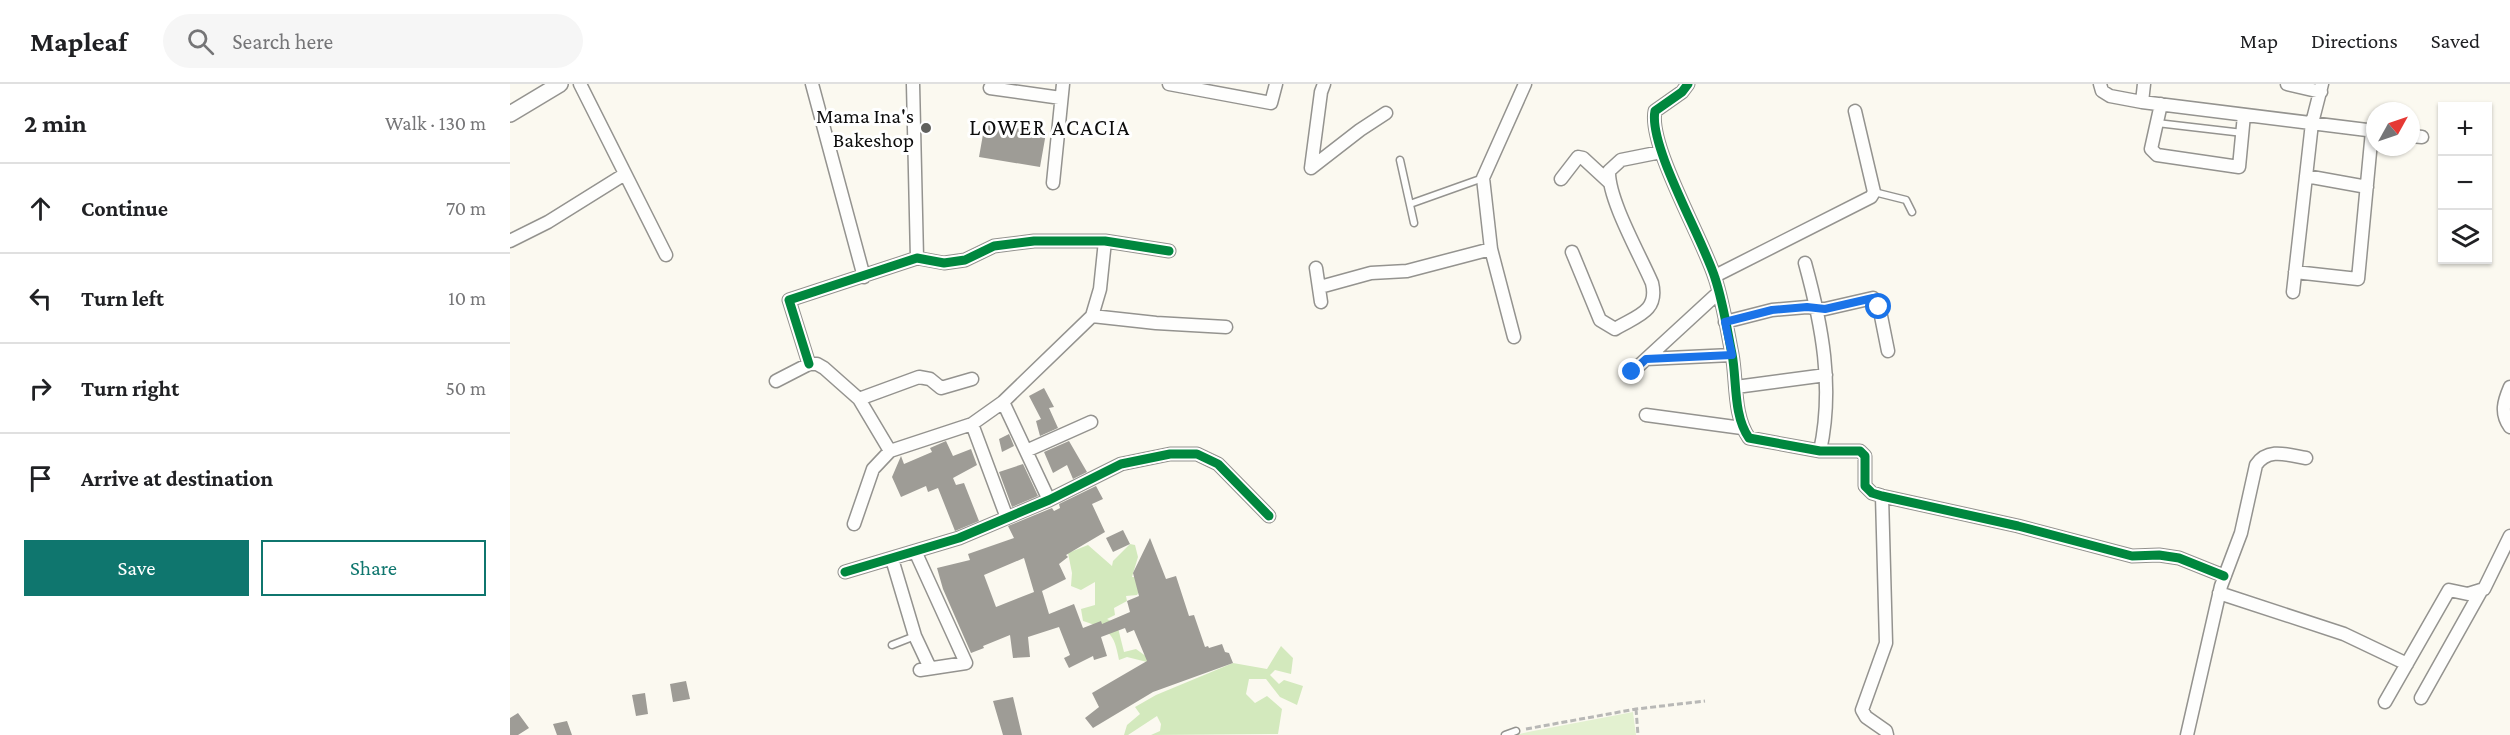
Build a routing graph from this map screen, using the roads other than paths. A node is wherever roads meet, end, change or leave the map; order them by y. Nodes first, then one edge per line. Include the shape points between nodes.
1 (560, 84) edge
2 (580, 84) edge
3 (812, 84) edge
4 (913, 84) edge
5 (1063, 84) edge
6 (1169, 84) edge
7 (1276, 84) edge
8 (1324, 84) edge
9 (1525, 84) edge
10 (1688, 84) edge
11 (2100, 84) edge
12 (2144, 84) edge
13 (2287, 84) edge
14 (990, 88) dead end
15 (2321, 88) edge
16 (544, 89) edge
17 (1061, 98) junction
18 (2142, 102) junction
19 (2161, 104) junction
20 (1854, 111) dead end
21 (1386, 113) dead end
22 (510, 114) edge
23 (2244, 115) junction
24 (2157, 123) junction
25 (2312, 123) junction
26 (2366, 130) edge
27 (2244, 133) junction
28 (1661, 152) junction
29 (2370, 156) edge
30 (1400, 160) dead end
31 (625, 174) junction
32 (2306, 176) junction
33 (1483, 178) junction
34 (1561, 179) dead end
35 (1609, 182) junction
36 (1053, 183) dead end
37 (2367, 187) junction
38 (1874, 192) junction
39 (1410, 204) junction
40 (1912, 212) dead end
41 (1414, 223) dead end
42 (510, 241) edge
43 (1105, 241) junction
44 (1491, 249) junction
45 (1169, 251) dead end
46 (1572, 252) dead end
47 (666, 255) dead end
48 (917, 258) junction
49 (1805, 263) dead end
50 (1316, 268) dead end
51 (2295, 273) junction
52 (1715, 276) junction
53 (864, 277) junction
54 (1320, 287) junction
55 (1719, 292) junction
56 (2293, 292) dead end
57 (1321, 302) dead end
58 (1818, 309) junction
59 (1092, 316) junction
60 (1725, 322) junction
61 (1226, 327) dead end
62 (1514, 337) dead end
63 (1888, 351) dead end
64 (1732, 355) junction
65 (1646, 359) junction
66 (809, 364) junction
67 (1632, 372) dead end
68 (1826, 375) junction
69 (972, 379) dead end
70 (776, 381) dead end
71 (1736, 387) junction
72 (2510, 387) edge
73 (859, 399) junction
74 (1003, 402) junction
75 (1646, 415) dead end
76 (1091, 422) dead end
77 (972, 424) junction
78 (2510, 427) edge
79 (1742, 428) junction
80 (890, 451) junction
81 (1026, 451) junction
82 (1820, 451) junction
83 (2306, 458) dead end
84 (1882, 496) junction
85 (1049, 500) junction
86 (1269, 516) dead end
87 (1007, 518) junction
88 (854, 524) dead end
89 (2510, 536) edge
90 (915, 551) junction
91 (892, 559) junction
92 (845, 572) dead end
93 (2224, 576) junction
94 (2481, 591) junction
95 (2219, 593) junction
96 (915, 636) junction
97 (892, 645) dead end
98 (2407, 664) junction
99 (2421, 698) dead end
100 (2385, 702) dead end
101 (1516, 731) road end
102 (1505, 735) edge
103 (1887, 735) edge
104 (2187, 735) edge

1 - 16 street
2 - 31 street
3 - 53 street
4 - 48 street
5 - 17 street
6 - 7 street via 1271,103
8 - 21 street via 1311,168
9 - 33 street
10 - 28 street via 1655,111
11 - 18 street via 2110,96
12 - 18 street
13 - 15 street
14 - 17 street
15 - 25 street
16 - 22 street
17 - 36 street
18 - 19 street
19 - 23 street
19 - 24 street
20 - 38 street
23 - 25 street
23 - 27 street
24 - 27 lane
24 - 27 street via 2151,149 2157,155 2239,167
25 - 26 street
25 - 32 street
28 - 35 street via 1621,160 1610,171
28 - 52 street
29 - 37 street
30 - 39 lane
31 - 42 street
31 - 47 street
32 - 37 street
32 - 51 street
33 - 39 lane
33 - 44 street
34 - 35 street via 1578,157
35 - 46 street via 1652,283 1655,296 1650,309 1615,329 1605,324
37 - 51 street via 2358,279
38 - 40 lane via 1906,200
38 - 52 street via 1866,201
39 - 41 lane
43 - 45 street
43 - 48 street via 1034,241 994,246 965,260 944,263
43 - 59 street via 1100,288
44 - 54 street via 1407,271 1371,273
44 - 62 street
48 - 53 street
49 - 58 street
50 - 54 street
51 - 56 street
52 - 55 street
53 - 66 street via 789,300
54 - 57 street
55 - 60 street
55 - 65 street
58 - 60 street via 1794,307
58 - 63 street via 1873,298 1879,307
58 - 68 street
59 - 61 street
59 - 74 street
60 - 64 street
64 - 65 street
64 - 71 street
65 - 67 street
66 - 70 street
66 - 73 street via 824,368
68 - 71 street
68 - 82 street via 1827,412
69 - 73 street via 941,388 924,377 914,378
71 - 79 street
72 - 78 street via 2503,405
73 - 80 street
74 - 77 street
74 - 81 street
75 - 79 street
76 - 81 street
77 - 80 street
77 - 87 street
79 - 82 street via 1749,438
80 - 88 street via 873,469
81 - 85 street
82 - 84 street via 1860,451 1865,456 1865,486
83 - 93 street via 2271,453 2261,457 2241,534
84 - 93 street via 2132,556 2179,558
84 - 103 street via 1886,643 1862,710
85 - 86 street via 1121,464 1186,453 1218,464
85 - 87 street
87 - 90 street
89 - 94 street
90 - 91 street
90 - 96 street via 966,663 925,669
91 - 92 street
91 - 96 street
93 - 95 street
94 - 98 street via 2468,594 2448,590
94 - 99 street
95 - 98 street via 2344,634
95 - 104 street
96 - 97 lane
98 - 100 street
101 - 102 lane

